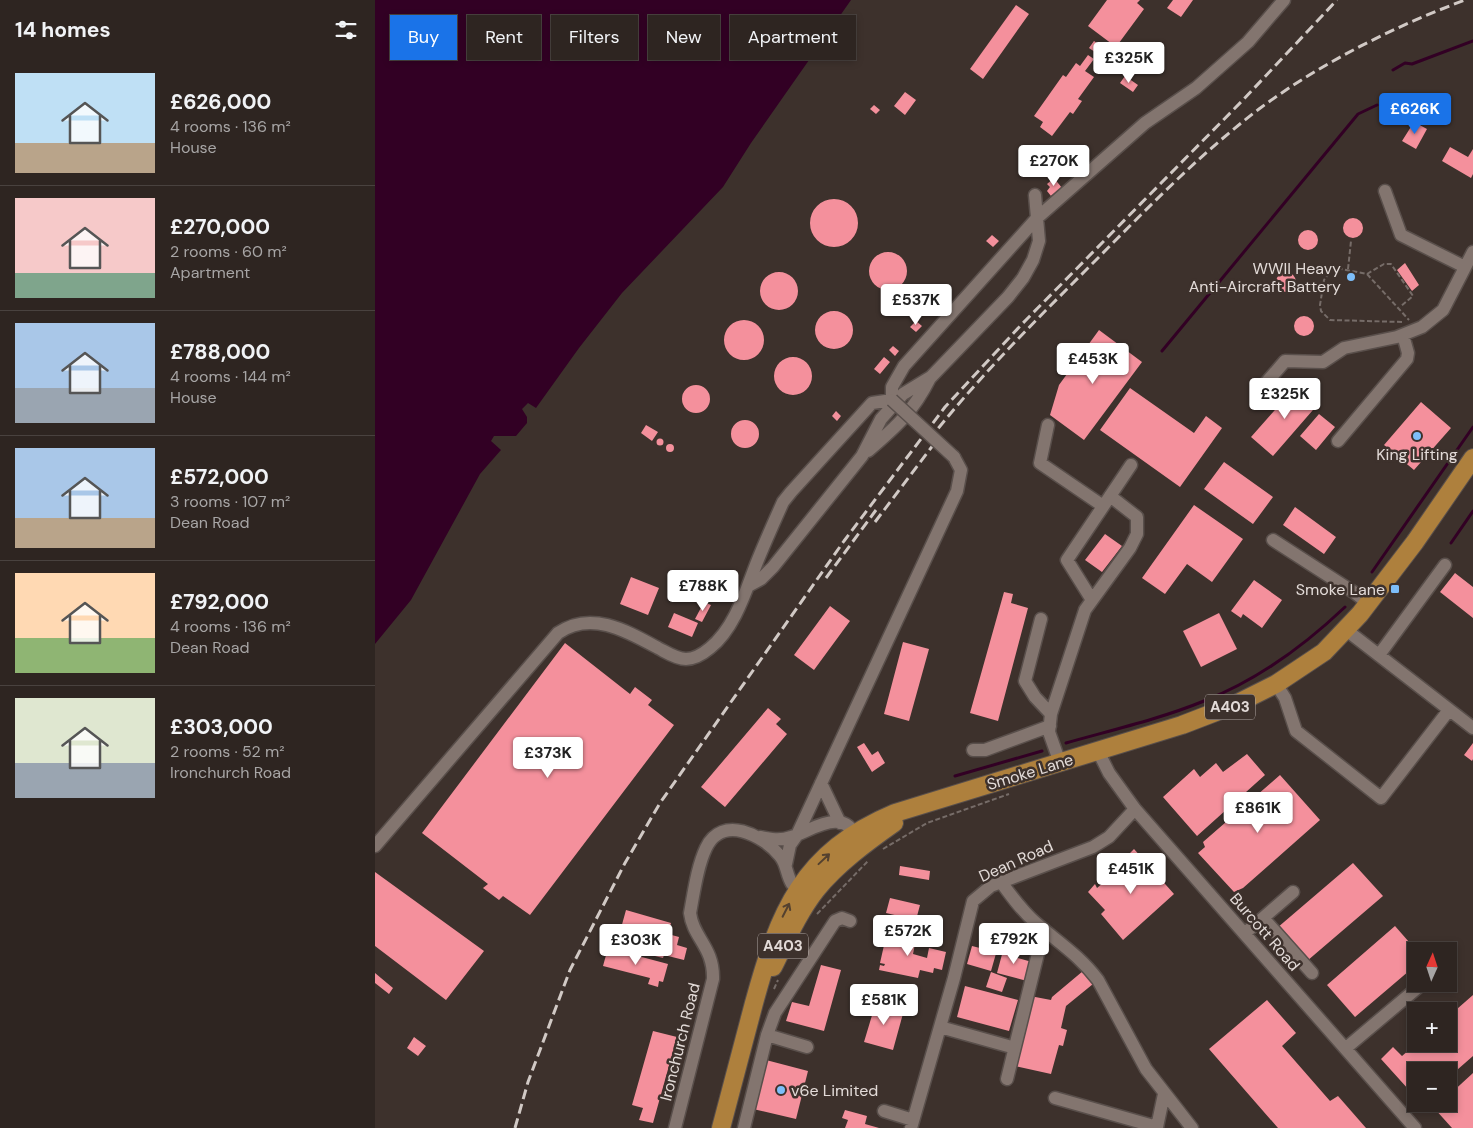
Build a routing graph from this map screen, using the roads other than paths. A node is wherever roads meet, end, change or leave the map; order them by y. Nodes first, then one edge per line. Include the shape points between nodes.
1 (1284, 0) edge
2 (1385, 191) dead end
3 (1035, 195) dead end
4 (1037, 218) junction
5 (1473, 252) edge
6 (1465, 267) junction
7 (1403, 335) junction
8 (1259, 391) dead end
9 (892, 400) junction
10 (1048, 425) dead end
11 (1338, 441) dead end
12 (1473, 458) edge
13 (1131, 465) dead end
14 (1107, 501) junction
15 (1273, 540) dead end
16 (1445, 565) dead end
17 (750, 585) junction
18 (1092, 600) junction
19 (1368, 604) junction
20 (1041, 619) dead end
21 (1345, 629) junction
22 (1379, 655) junction
23 (1276, 684) junction
24 (1449, 710) junction
25 (1050, 720) junction
26 (1473, 728) edge
27 (973, 750) dead end
28 (1098, 751) junction
29 (1060, 763) junction
30 (821, 783) junction
31 (1135, 810) junction
32 (840, 823) junction
33 (797, 835) junction
34 (759, 837) junction
35 (375, 846) edge
36 (861, 848) junction
37 (786, 864) junction
38 (1001, 882) junction
39 (798, 888) junction
40 (817, 889) junction
41 (1293, 892) dead end
42 (1263, 918) junction
43 (850, 921) dead end
44 (1044, 929) junction
45 (1245, 933) junction
46 (1312, 973) dead end
47 (1412, 992) edge
48 (754, 1005) junction
49 (939, 1028) junction
50 (767, 1035) junction
51 (1008, 1046) dead end
52 (807, 1047) dead end
53 (1346, 1048) junction
54 (1007, 1079) dead end
55 (1164, 1094) junction
56 (1055, 1098) dead end
57 (884, 1111) dead end
58 (912, 1124) edge
59 (675, 1128) edge
60 (721, 1128) edge
61 (744, 1128) edge
62 (1192, 1128) edge
63 (1415, 1128) edge

1 - 4 street via 1248,42 1196,88 1145,123
2 - 6 street via 1401,235
3 - 4 street
4 - 9 street via 904,366 891,386
4 - 17 street via 1039,241 1023,278 931,377 918,402 896,427 862,456 773,566
5 - 6 street
6 - 7 street via 1439,314 1429,323
7 - 8 street via 1344,348 1323,362 1285,361
7 - 11 street via 1407,359
9 - 17 street via 872,403 783,502
9 - 30 street, bridge via 954,458 961,470 957,491
10 - 14 street via 1041,463
12 - 19 highway, Smoke Lane / A403
13 - 14 street
14 - 18 street via 1067,560
14 - 18 street via 1137,517 1137,534
15 - 19 street
16 - 22 street
17 - 35 street via 734,616 711,648 686,659 610,625 593,623 566,628 558,633
18 - 25 street via 1085,610
19 - 21 highway, Smoke Lane / A403
20 - 25 street via 1025,681
21 - 22 street
21 - 23 highway, Smoke Lane / A403 via 1324,652
22 - 24 street
23 - 24 street via 1285,698 1296,731 1381,798
23 - 28 highway, Smoke Lane / A403 via 1182,725
24 - 26 street
25 - 27 street via 985,750
25 - 29 street via 1049,732
28 - 29 highway, Smoke Lane / A403
28 - 31 street, Burcott Road
29 - 36 highway, Smoke Lane / A403 via 922,806 894,822
30 - 32 street
30 - 33 street
31 - 38 street, Dean Road via 1109,837 1093,847
31 - 45 street, Burcott Road
32 - 33 street via 821,823
32 - 36 street
33 - 34 street via 780,839
33 - 37 street via 790,845
34 - 37 street, Ironchurch Road
34 - 59 street, Ironchurch Road via 745,831 722,832 707,846 702,858 690,913 712,960 713,979
39 -> 36 highway, A403 via 821,862
36 - 40 highway, A403
37 - 39 street, Ironchurch Road via 789,878
38 - 44 street via 1023,911
38 - 49 street, Dean Road via 973,901
39 - 40 street via 807,891
48 -> 39 highway, A403 via 772,940
40 - 48 highway, A403 via 797,920
41 - 42 street
42 - 45 street
42 - 46 street
43 - 50 street via 842,918 835,921 775,1014
44 - 54 street
44 - 55 street via 1070,948 1099,980 1133,1047
45 - 53 street, Burcott Road
47 - 53 street
48 - 60 highway, A403
49 - 51 street
49 - 58 street, Dean Road
50 - 52 street
50 - 61 street
53 - 63 street, Burcott Road
55 - 56 street via 1157,1127
55 - 62 street
57 - 58 street, Dean Road

